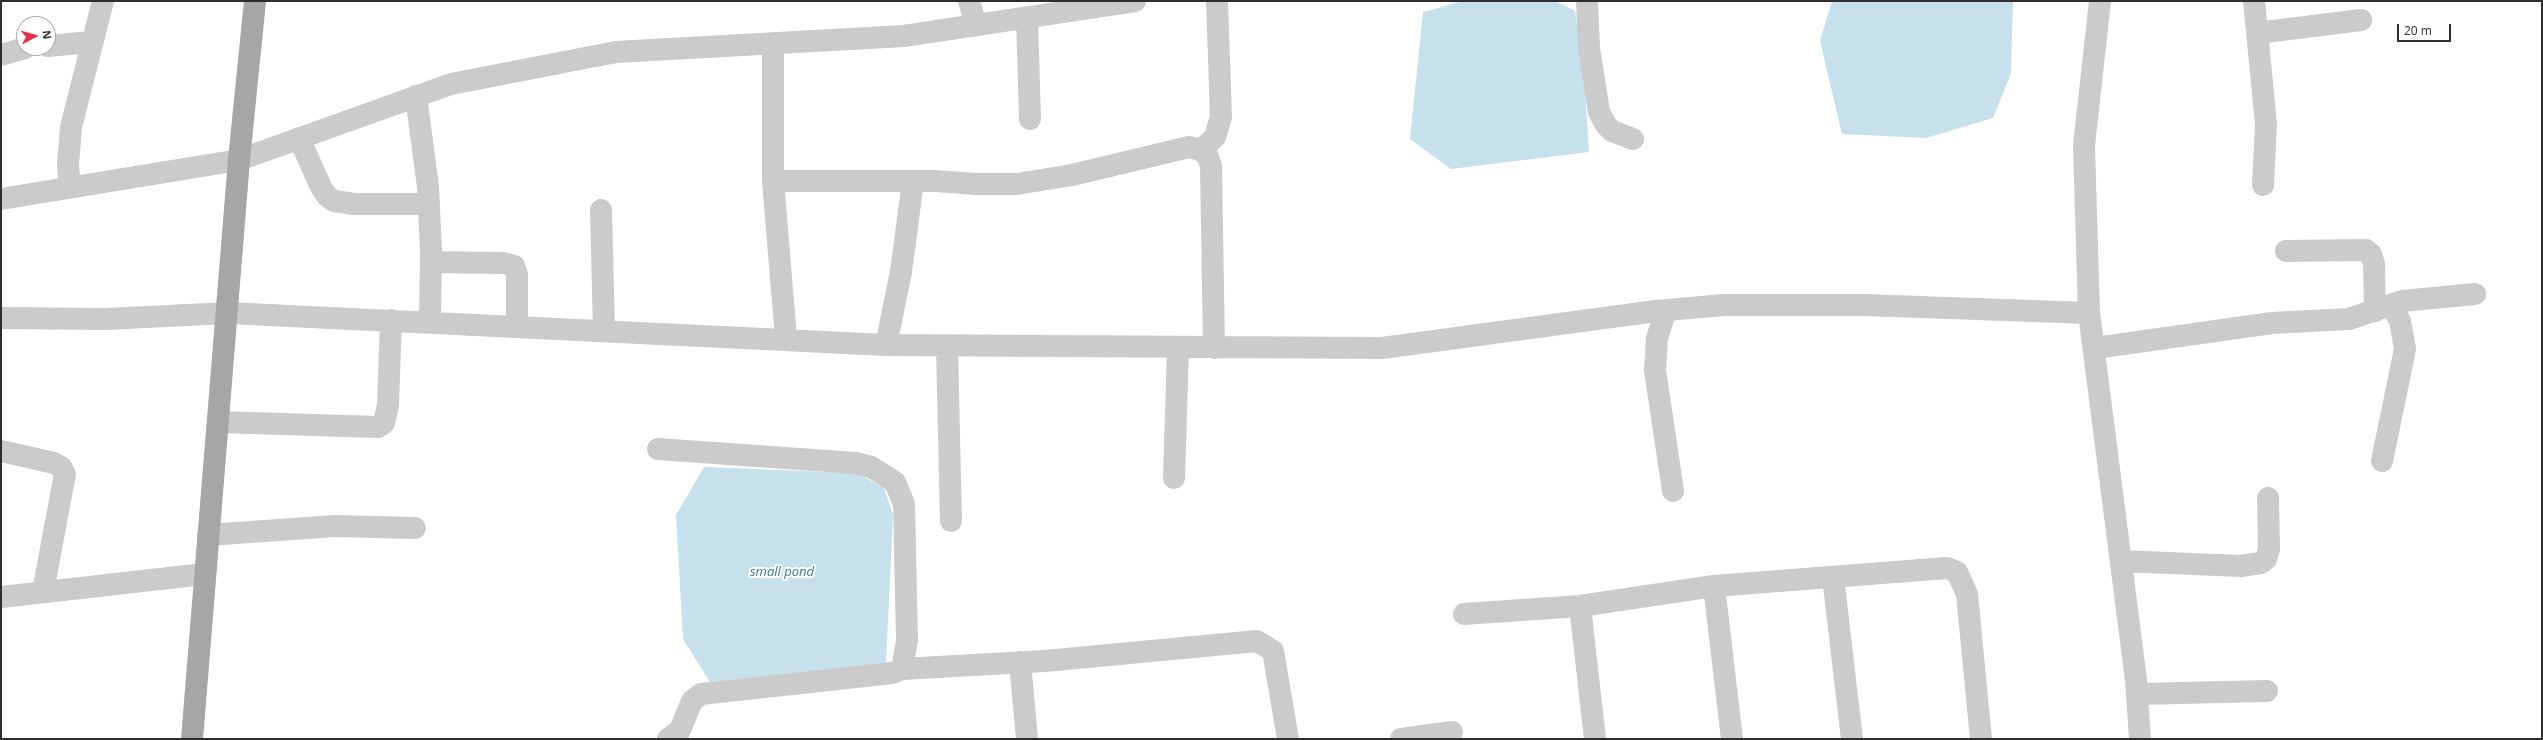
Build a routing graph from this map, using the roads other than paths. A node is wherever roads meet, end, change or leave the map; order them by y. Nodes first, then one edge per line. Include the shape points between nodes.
1 (103, 1) edge
2 (256, 1) edge
3 (969, 1) edge
4 (1135, 1) edge
5 (1217, 1) edge
6 (1587, 1) edge
7 (2100, 1) edge
8 (2254, 1) edge
9 (1027, 18) junction
10 (2361, 20) dead end
11 (976, 25) junction
12 (2257, 33) junction
13 (90, 42) junction
14 (773, 44) junction
15 (56, 45) edge
16 (16, 51) edge
17 (1, 56) edge
18 (416, 96) junction
19 (1030, 119) dead end
20 (299, 138) junction
21 (1633, 140) dead end
22 (1201, 150) junction
23 (239, 160) junction
24 (773, 181) junction
25 (913, 181) junction
26 (2263, 185) dead end
27 (70, 187) junction
28 (1, 199) edge
29 (429, 204) junction
30 (601, 210) dead end
31 (2286, 251) dead end
32 (431, 262) junction
33 (2475, 294) dead end
34 (2383, 308) junction
35 (1666, 310) junction
36 (2089, 313) junction
37 (228, 314) junction
38 (1, 318) edge
39 (391, 320) junction
40 (430, 322) junction
41 (517, 327) junction
42 (604, 331) junction
43 (786, 338) junction
44 (886, 345) junction
45 (946, 346) junction
46 (1178, 348) junction
47 (1214, 348) junction
48 (2095, 348) junction
49 (218, 422) junction
50 (658, 449) dead end
51 (1, 451) edge
52 (2382, 461) dead end
53 (1174, 478) dead end
54 (1673, 491) dead end
55 (2268, 498) dead end
56 (951, 521) dead end
57 (415, 528) dead end
58 (208, 535) junction
59 (2121, 561) junction
60 (204, 574) junction
61 (1833, 577) junction
62 (1714, 586) junction
63 (43, 591) junction
64 (1, 597) edge
65 (1580, 606) junction
66 (1464, 614) dead end
67 (1020, 662) junction
68 (902, 669) junction
69 (2267, 691) dead end
70 (2137, 694) junction
71 (1452, 732) dead end
72 (192, 739) edge
73 (668, 739) edge
74 (1027, 739) edge
75 (1288, 739) edge
76 (1401, 739) edge
77 (1595, 739) edge
78 (1732, 739) edge
79 (1852, 739) edge
80 (1981, 739) edge
81 (2140, 739) edge

1 - 13 street
2 - 23 main road
3 - 11 street
4 - 9 street
5 - 22 street via 1221,117 1215,137
6 - 21 street via 1589,48 1599,112 1612,131
7 - 36 street via 2084,146
8 - 12 street
9 - 11 street
9 - 19 street
10 - 12 street
11 - 14 street via 904,36
12 - 26 street via 2266,124
13 - 15 street
13 - 27 street via 71,127 68,165
14 - 18 street via 616,52 451,84
14 - 24 street
16 - 17 street
18 - 20 street
18 - 29 street
20 - 23 street
20 - 29 street via 321,187 334,201 354,204
22 - 25 street via 1189,148 1072,175 1017,184
22 - 47 street via 1208,157 1211,166
23 - 27 street
23 - 37 main road
24 - 25 street
24 - 43 street
25 - 44 street via 901,272
27 - 28 street
29 - 32 street
30 - 42 street
31 - 34 street via 2366,250 2371,254
32 - 40 street
32 - 41 street via 504,263 514,266 517,275
33 - 34 street via 2413,299
34 - 48 street via 2349,319 2272,323
34 - 52 street via 2401,326 2405,349
35 - 36 street via 1724,304 1864,304
35 - 47 street via 1382,348
35 - 54 street via 1657,338 1655,370
36 - 48 street
37 - 38 street via 105,319
37 - 39 street
37 - 49 main road
39 - 40 street
39 - 49 street via 388,405 384,423 378,427
40 - 41 street
41 - 42 street
42 - 43 street
43 - 44 street
44 - 45 street
45 - 46 street
45 - 56 street
46 - 47 street
46 - 53 street
48 - 59 street
49 - 58 main road
50 - 68 street via 856,463 871,467 895,482 904,504 907,640
51 - 63 street via 54,463 62,467 65,474
55 - 59 street via 2269,549 2266,559 2261,563 2241,566
57 - 58 street via 335,526
58 - 60 main road
59 - 70 street
60 - 63 street
60 - 72 main road
61 - 62 street
61 - 79 street
61 - 80 street via 1947,568 1957,572 1967,594 1970,613
62 - 65 street
62 - 78 street
63 - 64 street
65 - 66 street
65 - 77 street
67 - 68 street
67 - 74 street
67 - 75 street via 1257,640 1267,645 1275,659 1284,729
68 - 73 street via 892,674 701,694 692,701 680,730
69 - 70 street
70 - 81 street
71 - 76 street

